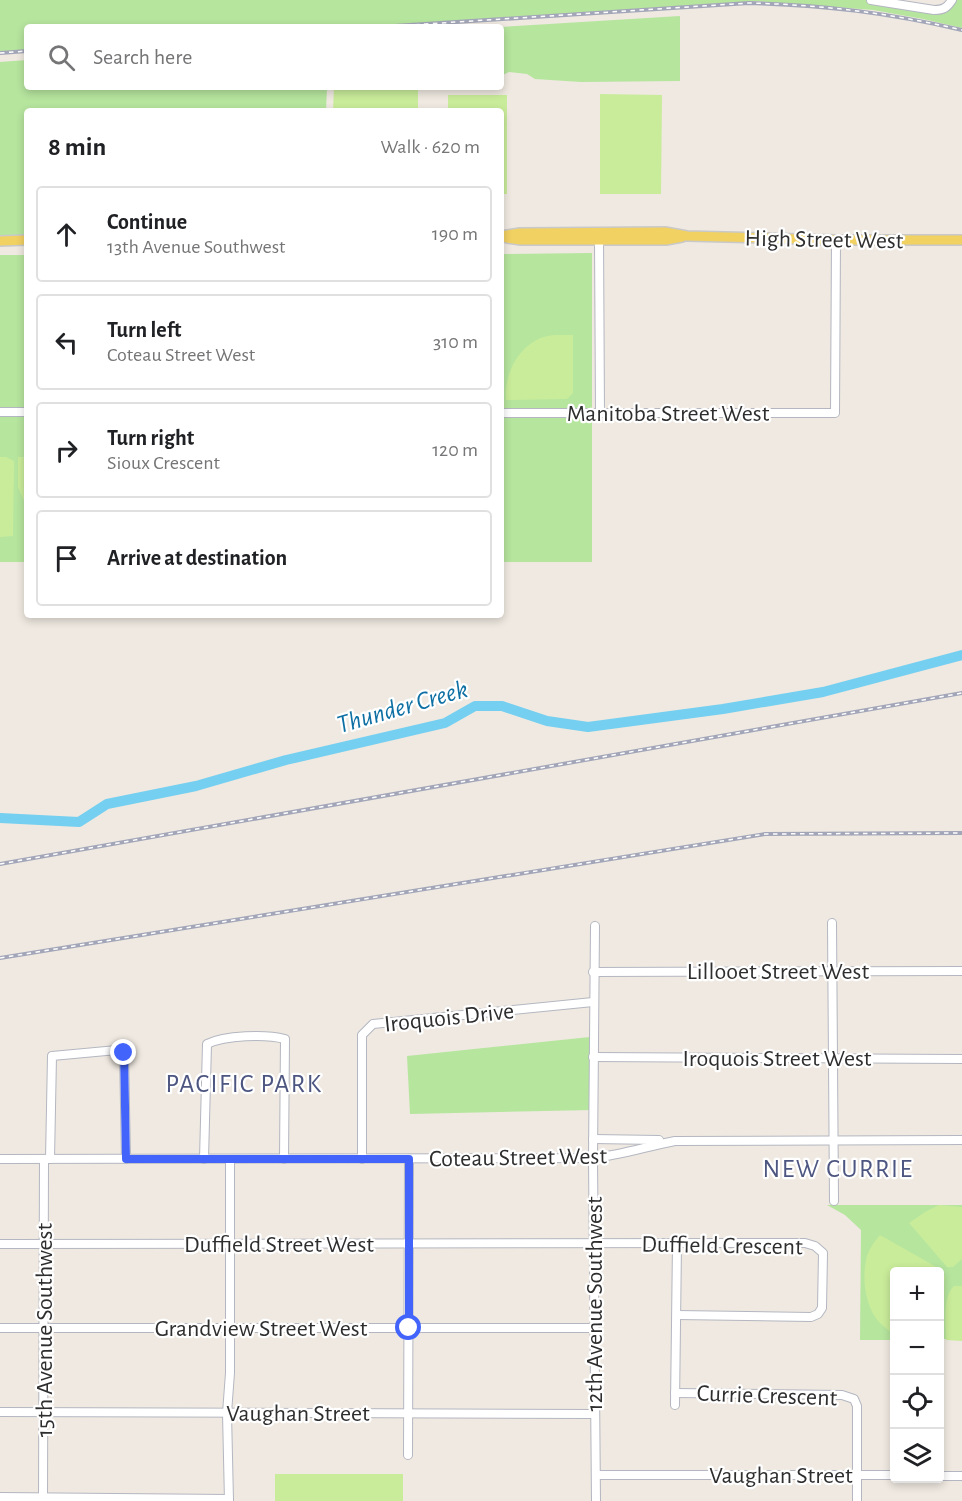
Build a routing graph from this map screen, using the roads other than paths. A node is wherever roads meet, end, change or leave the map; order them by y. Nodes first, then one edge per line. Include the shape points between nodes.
1 (871, 0) edge
2 (952, 0) edge
3 (599, 236) junction
4 (504, 237) edge
5 (24, 240) edge
6 (837, 240) junction
7 (962, 240) edge
8 (0, 241) edge
9 (0, 412) edge
10 (24, 412) edge
11 (504, 413) edge
12 (600, 413) junction
13 (832, 923) dead end
14 (595, 926) dead end
15 (832, 971) junction
16 (962, 971) edge
17 (593, 972) junction
18 (593, 1002) junction
19 (593, 1057) junction
20 (833, 1058) junction
21 (962, 1059) edge
22 (593, 1139) junction
23 (962, 1140) edge
24 (675, 1141) junction
25 (834, 1141) junction
26 (593, 1158) junction
27 (0, 1159) edge
28 (47, 1159) junction
29 (126, 1159) junction
30 (204, 1159) junction
31 (230, 1159) junction
32 (284, 1159) junction
33 (362, 1159) junction
34 (409, 1159) junction
35 (834, 1201) dead end
36 (409, 1243) junction
37 (594, 1243) junction
38 (0, 1244) edge
39 (44, 1244) junction
40 (230, 1244) junction
41 (677, 1244) junction
42 (677, 1316) junction
43 (0, 1328) edge
44 (44, 1328) junction
45 (230, 1328) junction
46 (409, 1328) junction
47 (594, 1328) junction
48 (675, 1393) junction
49 (675, 1406) dead end
50 (0, 1412) edge
51 (44, 1412) junction
52 (227, 1413) junction
53 (409, 1414) junction
54 (595, 1414) junction
55 (408, 1455) dead end
56 (857, 1474) junction
57 (596, 1475) junction
58 (890, 1475) edge
59 (944, 1476) edge
60 (962, 1476) edge
61 (0, 1497) edge
62 (43, 1499) edge
63 (229, 1500) edge
64 (596, 1501) edge
65 (857, 1501) edge

1 - 2 street via 942,10
3 - 4 main road, High Street West via 521,240
3 - 6 main road, High Street West
3 - 12 street
5 - 8 main road
6 - 7 main road, High Street West
6 - 12 street, Manitoba Street West via 835,413
9 - 10 street
11 - 12 street, Manitoba Street West
13 - 15 street
14 - 17 street, 12th Avenue Southwest
15 - 16 street, Lillooet Street West
15 - 17 street, Lillooet Street West
15 - 20 street
17 - 18 street, 12th Avenue Southwest
18 - 19 street, 12th Avenue Southwest
18 - 33 street, Iroquois Drive via 373,1024 362,1035
19 - 20 street, Iroquois Street West
19 - 22 street, 12th Avenue Southwest
20 - 21 street, Iroquois Street West
20 - 25 street
22 - 24 street
22 - 26 street, 12th Avenue Southwest
23 - 25 street, Coteau Street West
24 - 25 street, Coteau Street West
24 - 26 street, Coteau Street West
25 - 35 street
26 - 34 street, Coteau Street West
26 - 37 street, 12th Avenue Southwest
27 - 28 street, Coteau Street West
28 - 29 street, Coteau Street West
28 - 29 street, 15th Avenue Southwest via 52,1056 117,1050 124,1053
28 - 39 street, 15th Avenue Southwest
29 - 30 street, Coteau Street West
30 - 31 street, Coteau Street West
30 - 32 street via 207,1044 271,1036 285,1040
31 - 32 street, Coteau Street West
31 - 40 street
32 - 33 street, Coteau Street West
33 - 34 street, Coteau Street West
34 - 36 street
36 - 37 street, Duffield Street West
36 - 40 street, Duffield Street West
36 - 46 street
37 - 41 street, Duffield Crescent
37 - 47 street, 12th Avenue Southwest
38 - 39 street, Duffield Street West
39 - 40 street, Duffield Street West
39 - 44 street, 15th Avenue Southwest
40 - 45 street
41 - 42 street, Currie Crescent
41 - 42 street, Duffield Crescent via 805,1243 823,1253 822,1308 818,1314
42 - 48 street, Currie Crescent
43 - 44 street, Grandview Street West
44 - 45 street, Grandview Street West
44 - 51 street, 15th Avenue Southwest
45 - 46 street, Grandview Street West
45 - 52 street
46 - 47 street, Grandview Street West
46 - 53 street
47 - 54 street, 12th Avenue Southwest
48 - 49 street, Currie Crescent
48 - 56 street, Currie Crescent via 842,1395 854,1399
50 - 51 street, Vaughan Street
51 - 52 street, Vaughan Street
51 - 62 street, 15th Avenue Southwest
52 - 53 street, Vaughan Street
52 - 63 street
53 - 54 street, Vaughan Street
53 - 55 street
54 - 57 street, 12th Avenue Southwest
56 - 57 street, Vaughan Street
56 - 58 street, Vaughan Street
56 - 65 street
57 - 64 street, 12th Avenue Southwest
59 - 60 street
61 - 62 street
62 - 63 street

